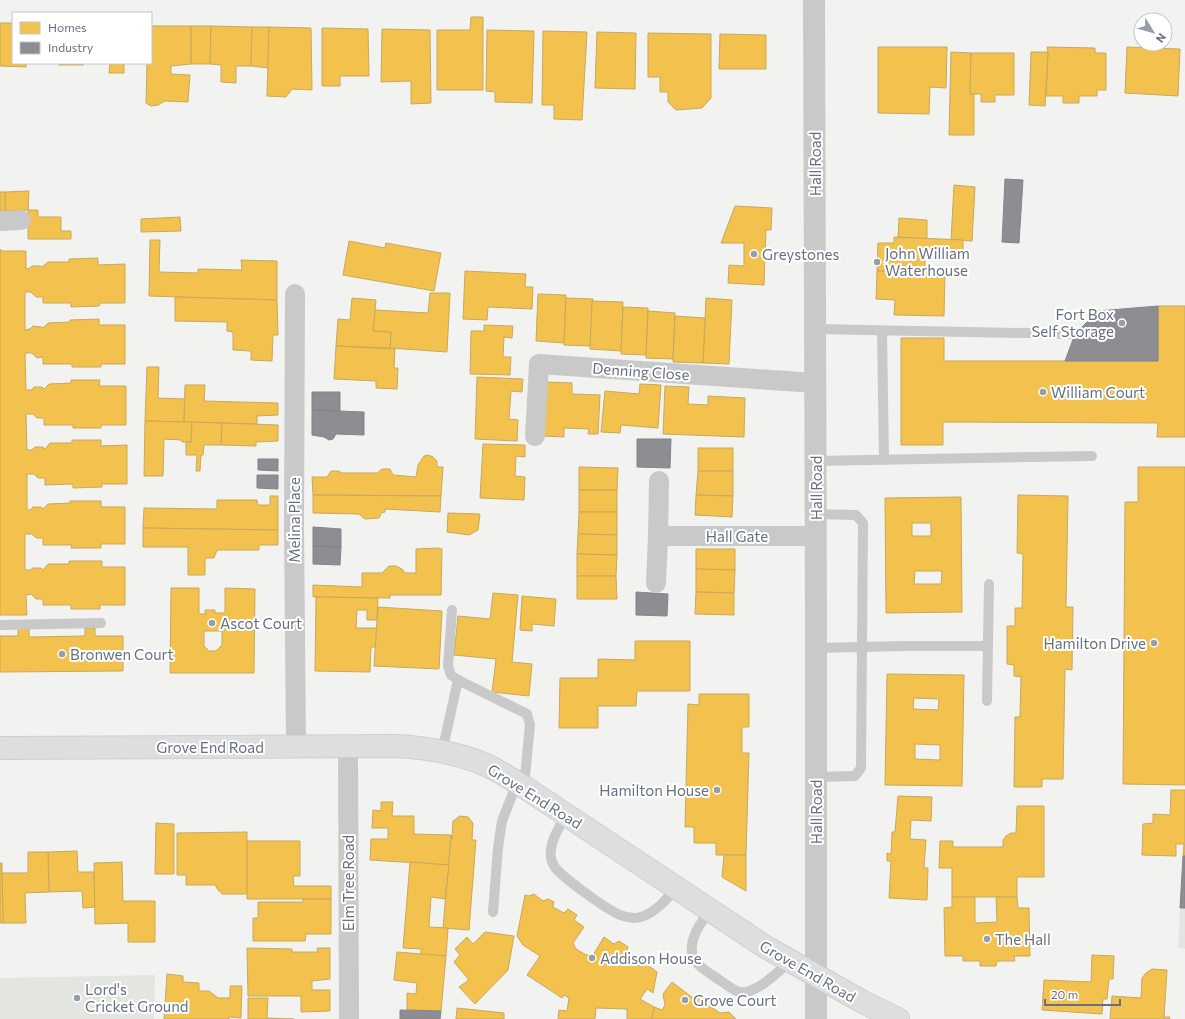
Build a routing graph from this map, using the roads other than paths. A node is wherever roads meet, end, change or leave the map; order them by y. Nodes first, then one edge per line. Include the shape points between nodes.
1 (814, 0) edge
2 (21, 220) dead end
3 (0, 221) edge
4 (295, 294) dead end
5 (815, 329) junction
6 (882, 330) junction
7 (1074, 334) dead end
8 (815, 383) junction
9 (535, 436) dead end
10 (1092, 456) dead end
11 (884, 460) junction
12 (815, 461) junction
13 (658, 481) dead end
14 (816, 514) junction
15 (658, 536) junction
16 (816, 536) junction
17 (656, 583) dead end
18 (989, 584) dead end
19 (452, 610) dead end
20 (101, 623) dead end
21 (0, 625) edge
22 (987, 646) junction
23 (861, 647) junction
24 (816, 648) junction
25 (458, 680) junction
26 (987, 701) dead end
27 (296, 746) junction
28 (348, 746) junction
29 (0, 748) edge
30 (442, 752) junction
31 (816, 777) junction
32 (521, 785) junction
33 (566, 815) junction
34 (676, 888) junction
35 (710, 911) junction
36 (493, 912) dead end
37 (791, 961) junction
38 (815, 976) junction
39 (349, 1019) edge
40 (816, 1019) edge
41 (898, 1019) edge

1 - 5 street, Hall Road
2 - 3 street
4 - 27 street, Melina Place
5 - 6 lane
5 - 8 street, Hall Road
6 - 7 lane
6 - 11 lane
8 - 9 street, Denning Close via 539,364
8 - 12 street, Hall Road
10 - 11 lane
11 - 12 lane
12 - 14 street, Hall Road
13 - 15 street
14 - 16 street, Hall Road
14 - 23 lane via 856,515 863,523
15 - 16 street, Hall Gate
15 - 17 street
16 - 24 street, Hall Road
18 - 22 lane
19 - 25 lane via 448,666 451,675
20 - 21 lane
22 - 23 lane
22 - 26 lane
23 - 24 lane
23 - 31 lane via 861,768 855,776
24 - 31 street, Hall Road
25 - 30 lane
25 - 32 lane via 527,714 530,725
27 - 28 main road, Grove End Road
27 - 29 main road, Grove End Road
28 - 30 main road, Grove End Road via 412,747
28 - 39 street, Elm Tree Road
30 - 32 main road, Grove End Road via 479,762
31 - 38 street, Hall Road
32 - 33 main road, Grove End Road
32 - 36 lane via 502,821
33 - 34 main road, Grove End Road
33 - 34 lane via 554,837 551,851 554,866 598,902 620,915 640,918 660,906
34 - 35 main road, Grove End Road
35 - 37 main road, Grove End Road
35 - 37 lane via 700,922 692,953 703,968 733,989 740,993 747,992 765,982
37 - 38 main road, Grove End Road
38 - 40 street, Hall Road
38 - 41 main road, Grove End Road

